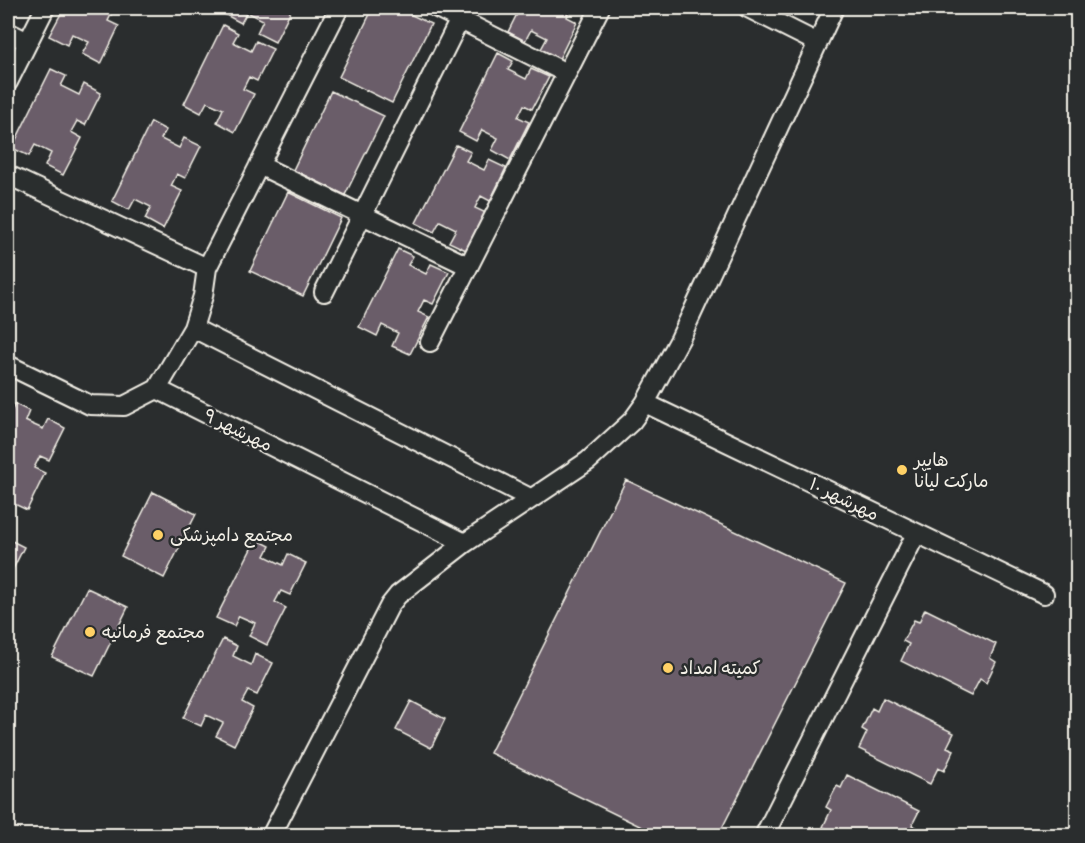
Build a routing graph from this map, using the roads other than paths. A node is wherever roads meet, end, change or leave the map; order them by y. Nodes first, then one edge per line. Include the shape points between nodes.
1 (45, 8) edge
2 (339, 8) edge
3 (437, 8) edge
4 (600, 8) edge
5 (748, 8) edge
6 (834, 8) edge
7 (460, 19) junction
8 (8, 32) edge
9 (28, 42) junction
10 (818, 43) junction
11 (566, 73) junction
12 (8, 82) edge
13 (259, 165) junction
14 (8, 175) edge
15 (364, 216) junction
16 (468, 266) junction
17 (207, 268) junction
18 (324, 292) dead end
19 (193, 328) junction
20 (430, 342) dead end
21 (8, 365) edge
22 (157, 389) junction
23 (645, 403) junction
24 (530, 498) junction
25 (916, 534) junction
26 (465, 543) junction
27 (1044, 594) dead end
28 (271, 836) edge
29 (764, 836) edge

1 - 9 street
2 - 13 street
3 - 7 street
4 - 11 street
5 - 10 street
6 - 10 street
7 - 11 street
7 - 15 street
8 - 9 street
9 - 12 street
10 - 23 street via 680,339
11 - 16 street
13 - 15 street
13 - 17 street
14 - 17 street
15 - 16 street
15 - 18 street
16 - 20 street
17 - 19 street
19 - 22 street
19 - 24 street
21 - 22 street via 90,405 124,406
22 - 26 street, مهرشهر ۹
23 - 24 street via 588,461
23 - 25 street, مهرشهر ۱۰
24 - 26 street
25 - 27 street, مهرشهر ۱۰
25 - 29 street
26 - 28 street via 390,605

